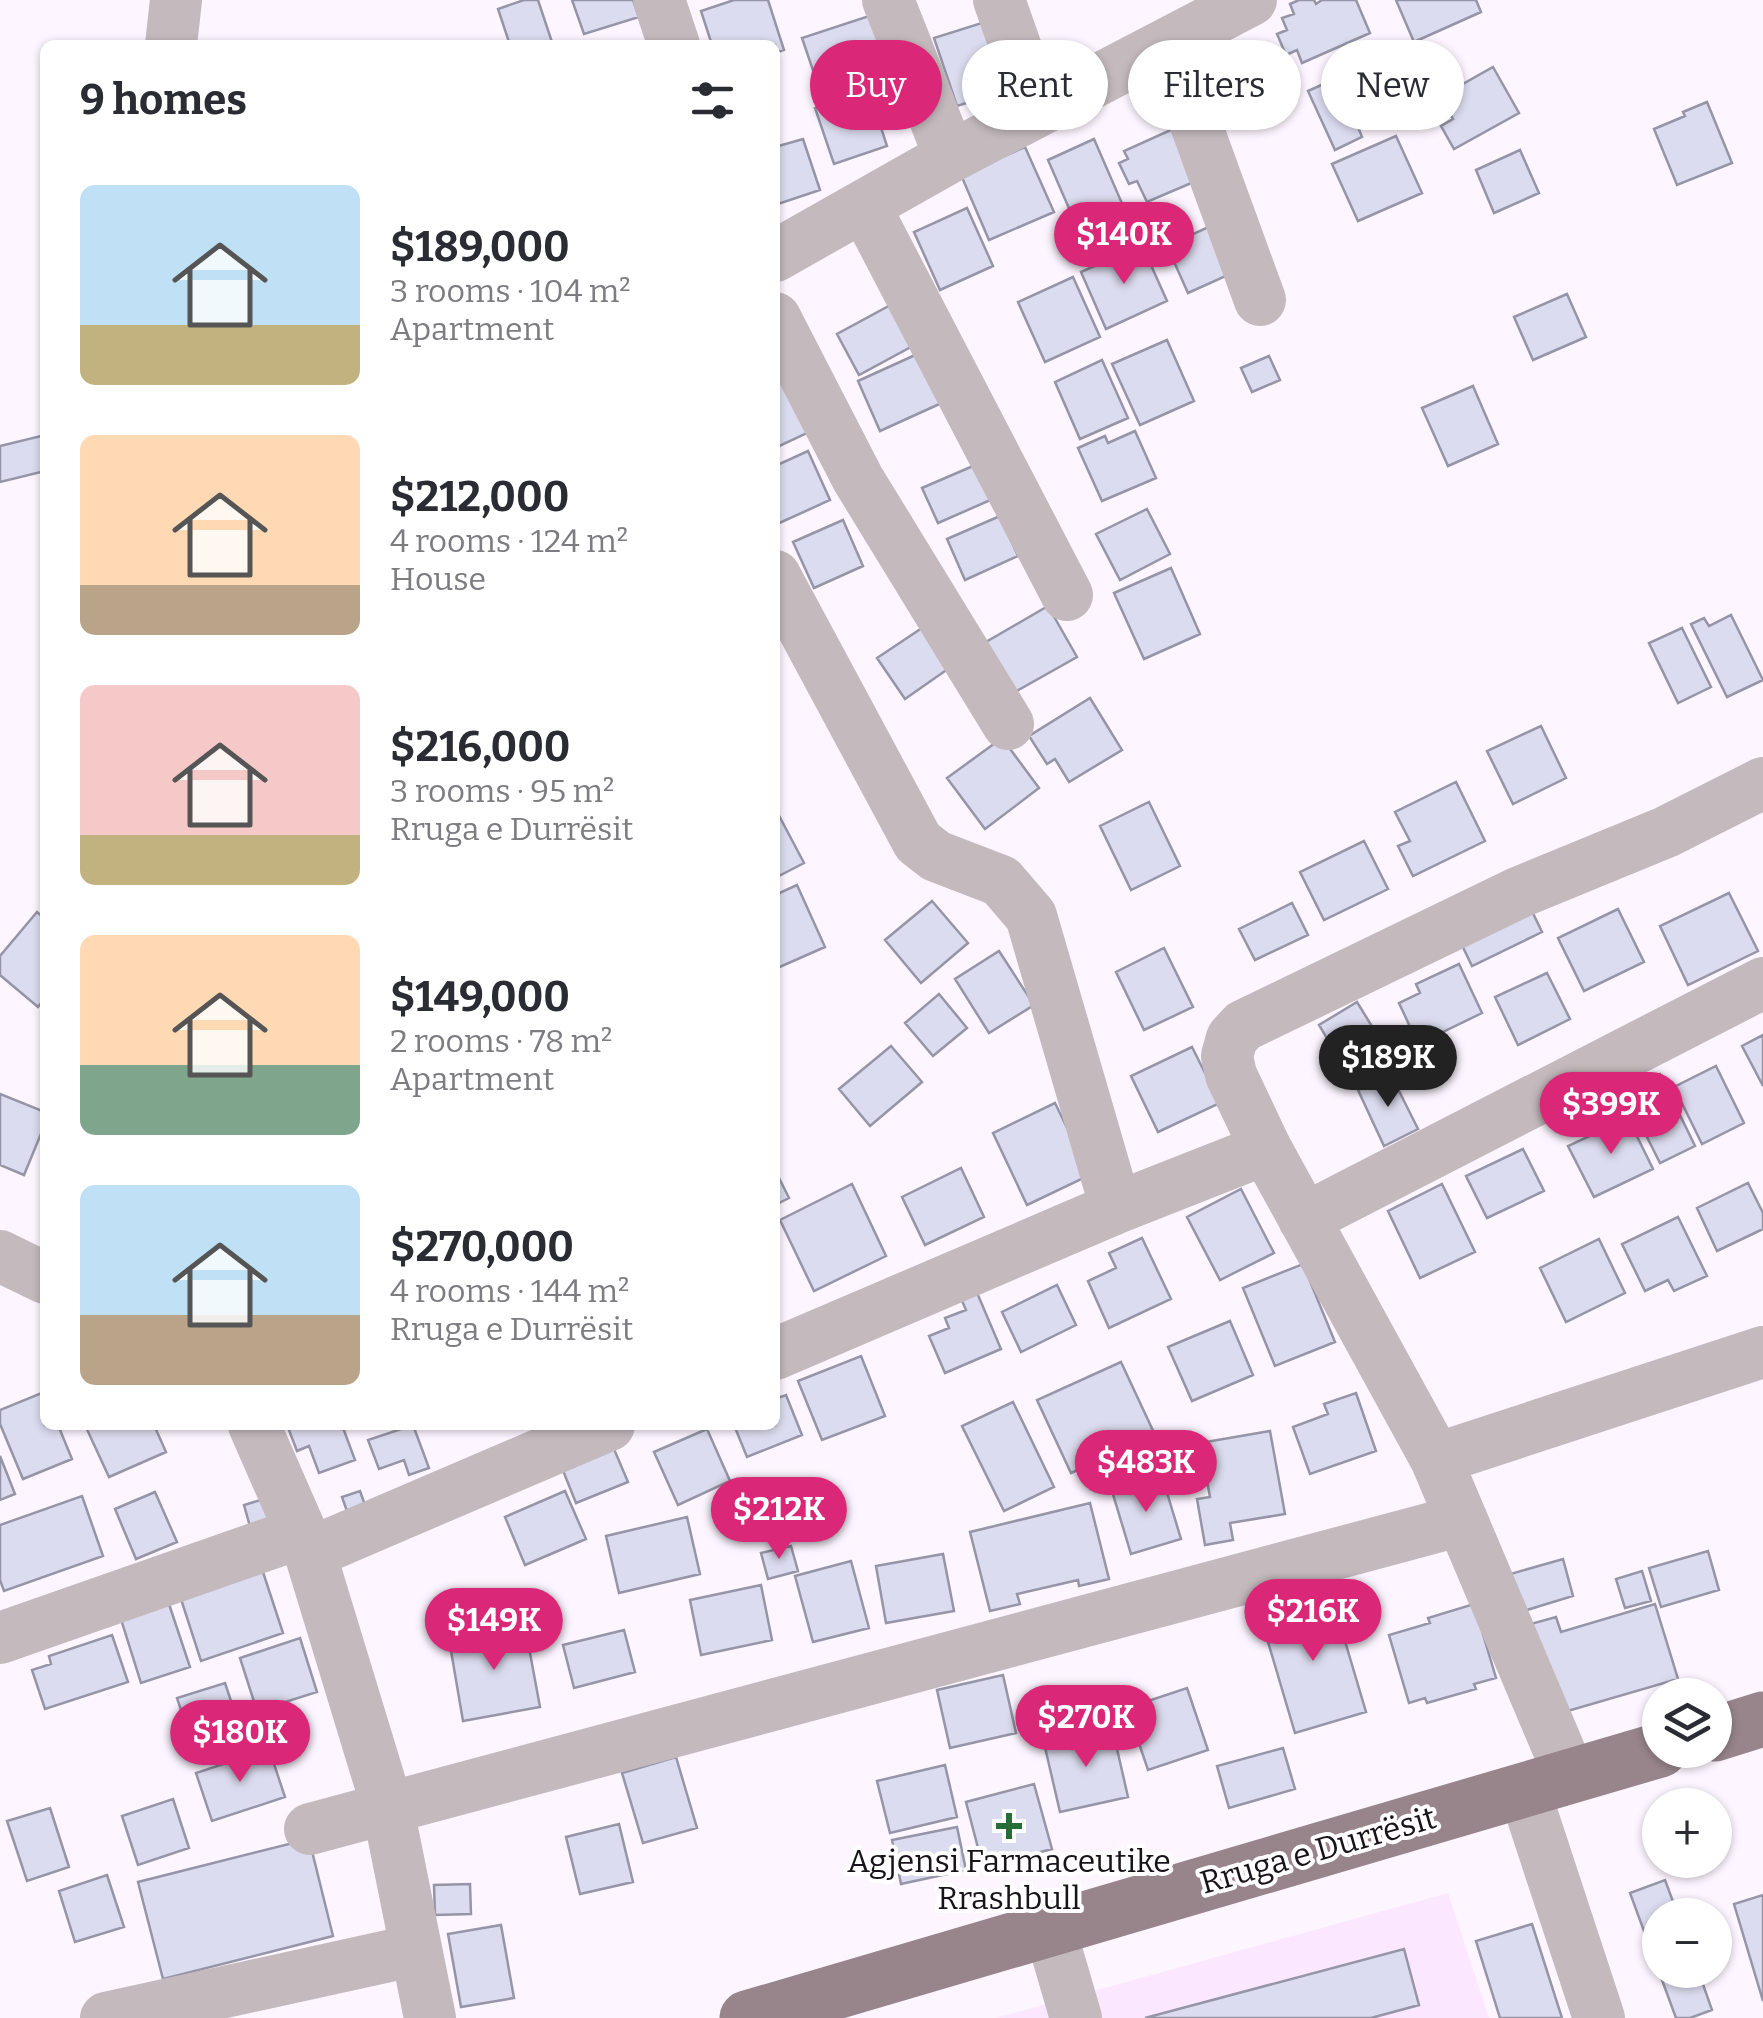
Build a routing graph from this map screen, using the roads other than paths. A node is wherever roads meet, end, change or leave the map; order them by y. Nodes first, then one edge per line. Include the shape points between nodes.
1 (176, 0) edge
2 (659, 0) edge
3 (888, 0) edge
4 (999, 0) edge
5 (1251, 0) edge
6 (172, 40) edge
7 (672, 40) edge
8 (1013, 40) edge
9 (1176, 40) edge
10 (1002, 130) edge
11 (1198, 130) edge
12 (950, 158) junction
13 (865, 207) junction
14 (780, 253) edge
15 (1260, 300) dead end
16 (780, 328) edge
17 (780, 585) edge
18 (1067, 595) dead end
19 (1008, 724) dead end
20 (1763, 783) edge
21 (1763, 983) edge
22 (1266, 1149) junction
23 (1116, 1208) junction
24 (1304, 1219) junction
25 (0, 1256) edge
26 (40, 1276) edge
27 (780, 1352) edge
28 (1763, 1352) edge
29 (256, 1430) edge
30 (596, 1430) edge
31 (1436, 1459) junction
32 (1462, 1520) junction
33 (305, 1543) junction
34 (0, 1638) edge
35 (1763, 1720) edge
36 (1732, 1729) edge
37 (1642, 1755) edge
38 (1547, 1783) junction
39 (388, 1810) junction
40 (310, 1829) dead end
41 (1050, 1929) junction
42 (416, 1950) junction
43 (106, 2018) edge
44 (430, 2018) edge
45 (746, 2018) edge
46 (1076, 2018) edge
47 (1599, 2018) edge

1 - 6 street
2 - 7 street
3 - 12 street
4 - 8 street
5 - 9 street
10 - 12 street
11 - 15 street
12 - 13 street
13 - 14 street
13 - 18 street
16 - 19 street via 858,479
17 - 23 street via 918,842 936,856 1001,881 1031,916
20 - 22 street via 1243,1026 1232,1038 1230,1074
21 - 24 street
22 - 23 street
22 - 24 street
23 - 27 street
24 - 31 street
25 - 26 street
28 - 31 street
29 - 33 street
30 - 33 street
31 - 32 street
32 - 38 street
32 - 39 street
33 - 34 street
33 - 39 street
35 - 36 main road
37 - 38 main road, Rruga e Durrësit
38 - 41 main road, Rruga e Durrësit
38 - 47 street
39 - 40 street
39 - 42 street
41 - 45 main road, Rruga e Durrësit
41 - 46 street
42 - 43 street
42 - 44 street

